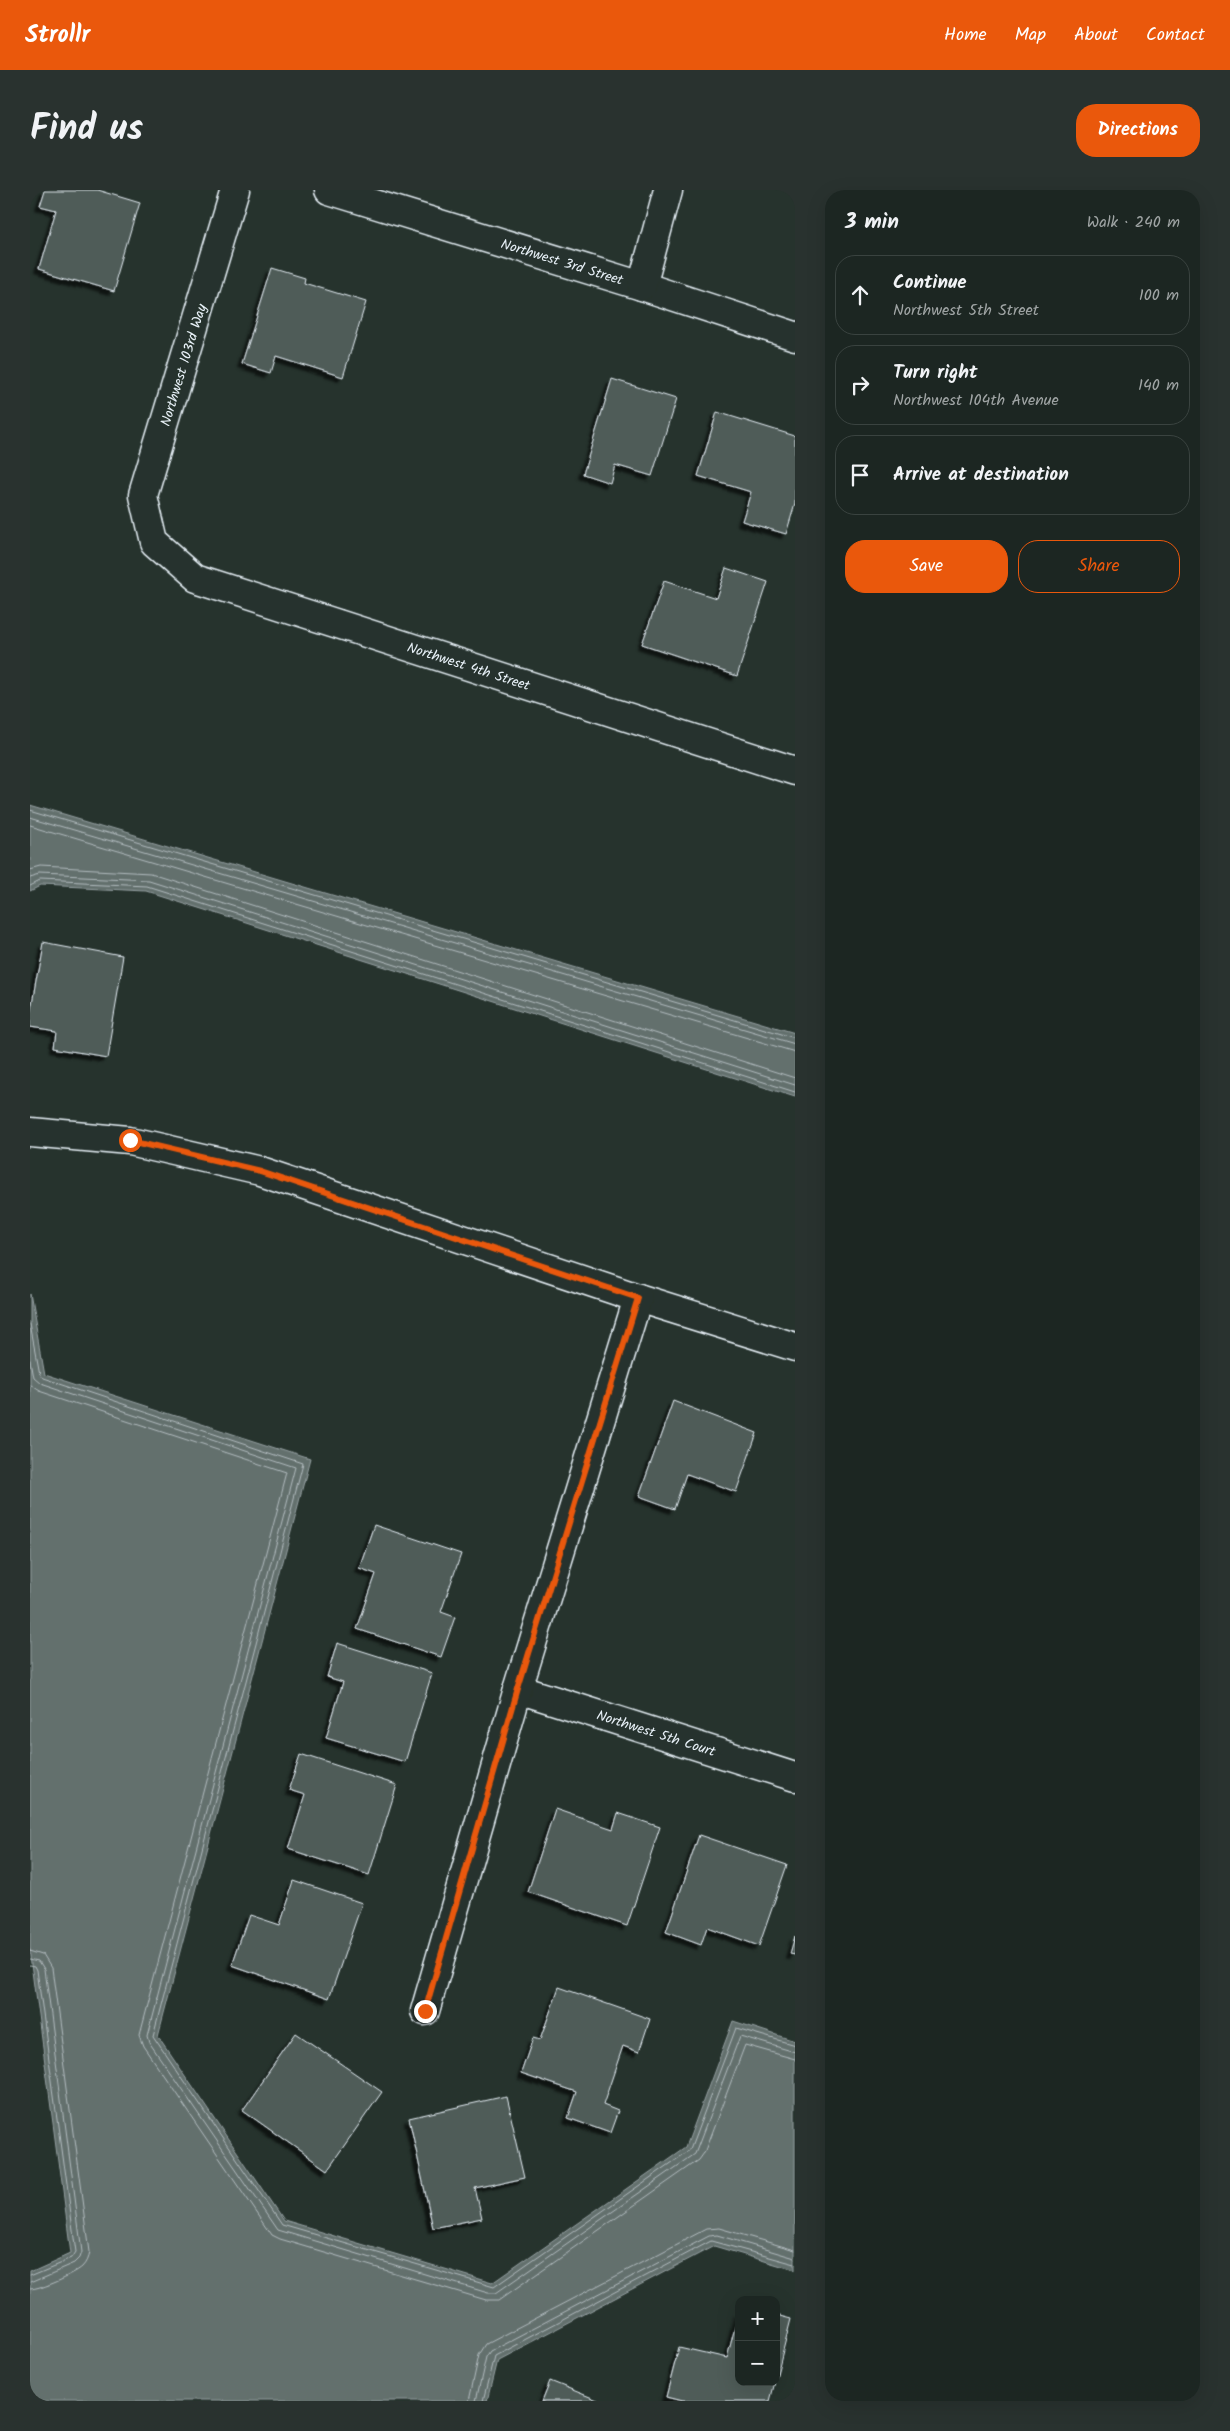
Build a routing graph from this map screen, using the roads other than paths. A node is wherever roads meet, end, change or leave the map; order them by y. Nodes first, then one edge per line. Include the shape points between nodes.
1 (236, 190) edge
2 (329, 190) edge
3 (668, 190) edge
4 (642, 286) junction
5 (795, 336) edge
6 (154, 542) joint
7 (795, 771) edge
8 (30, 1132) edge
9 (638, 1298) junction
10 (795, 1347) edge
11 (518, 1689) junction
12 (795, 1777) edge
13 (425, 2011) dead end

1 - 6 street, Northwest 103rd Way via 144,495
2 - 4 street, Northwest 3rd Street
3 - 4 street
4 - 5 street, Northwest 3rd Street
6 - 7 street, Northwest 4th Street via 194,578
8 - 9 street via 130,1140 260,1171
9 - 10 street
9 - 11 street
11 - 12 street, Northwest 5th Court
11 - 13 street

